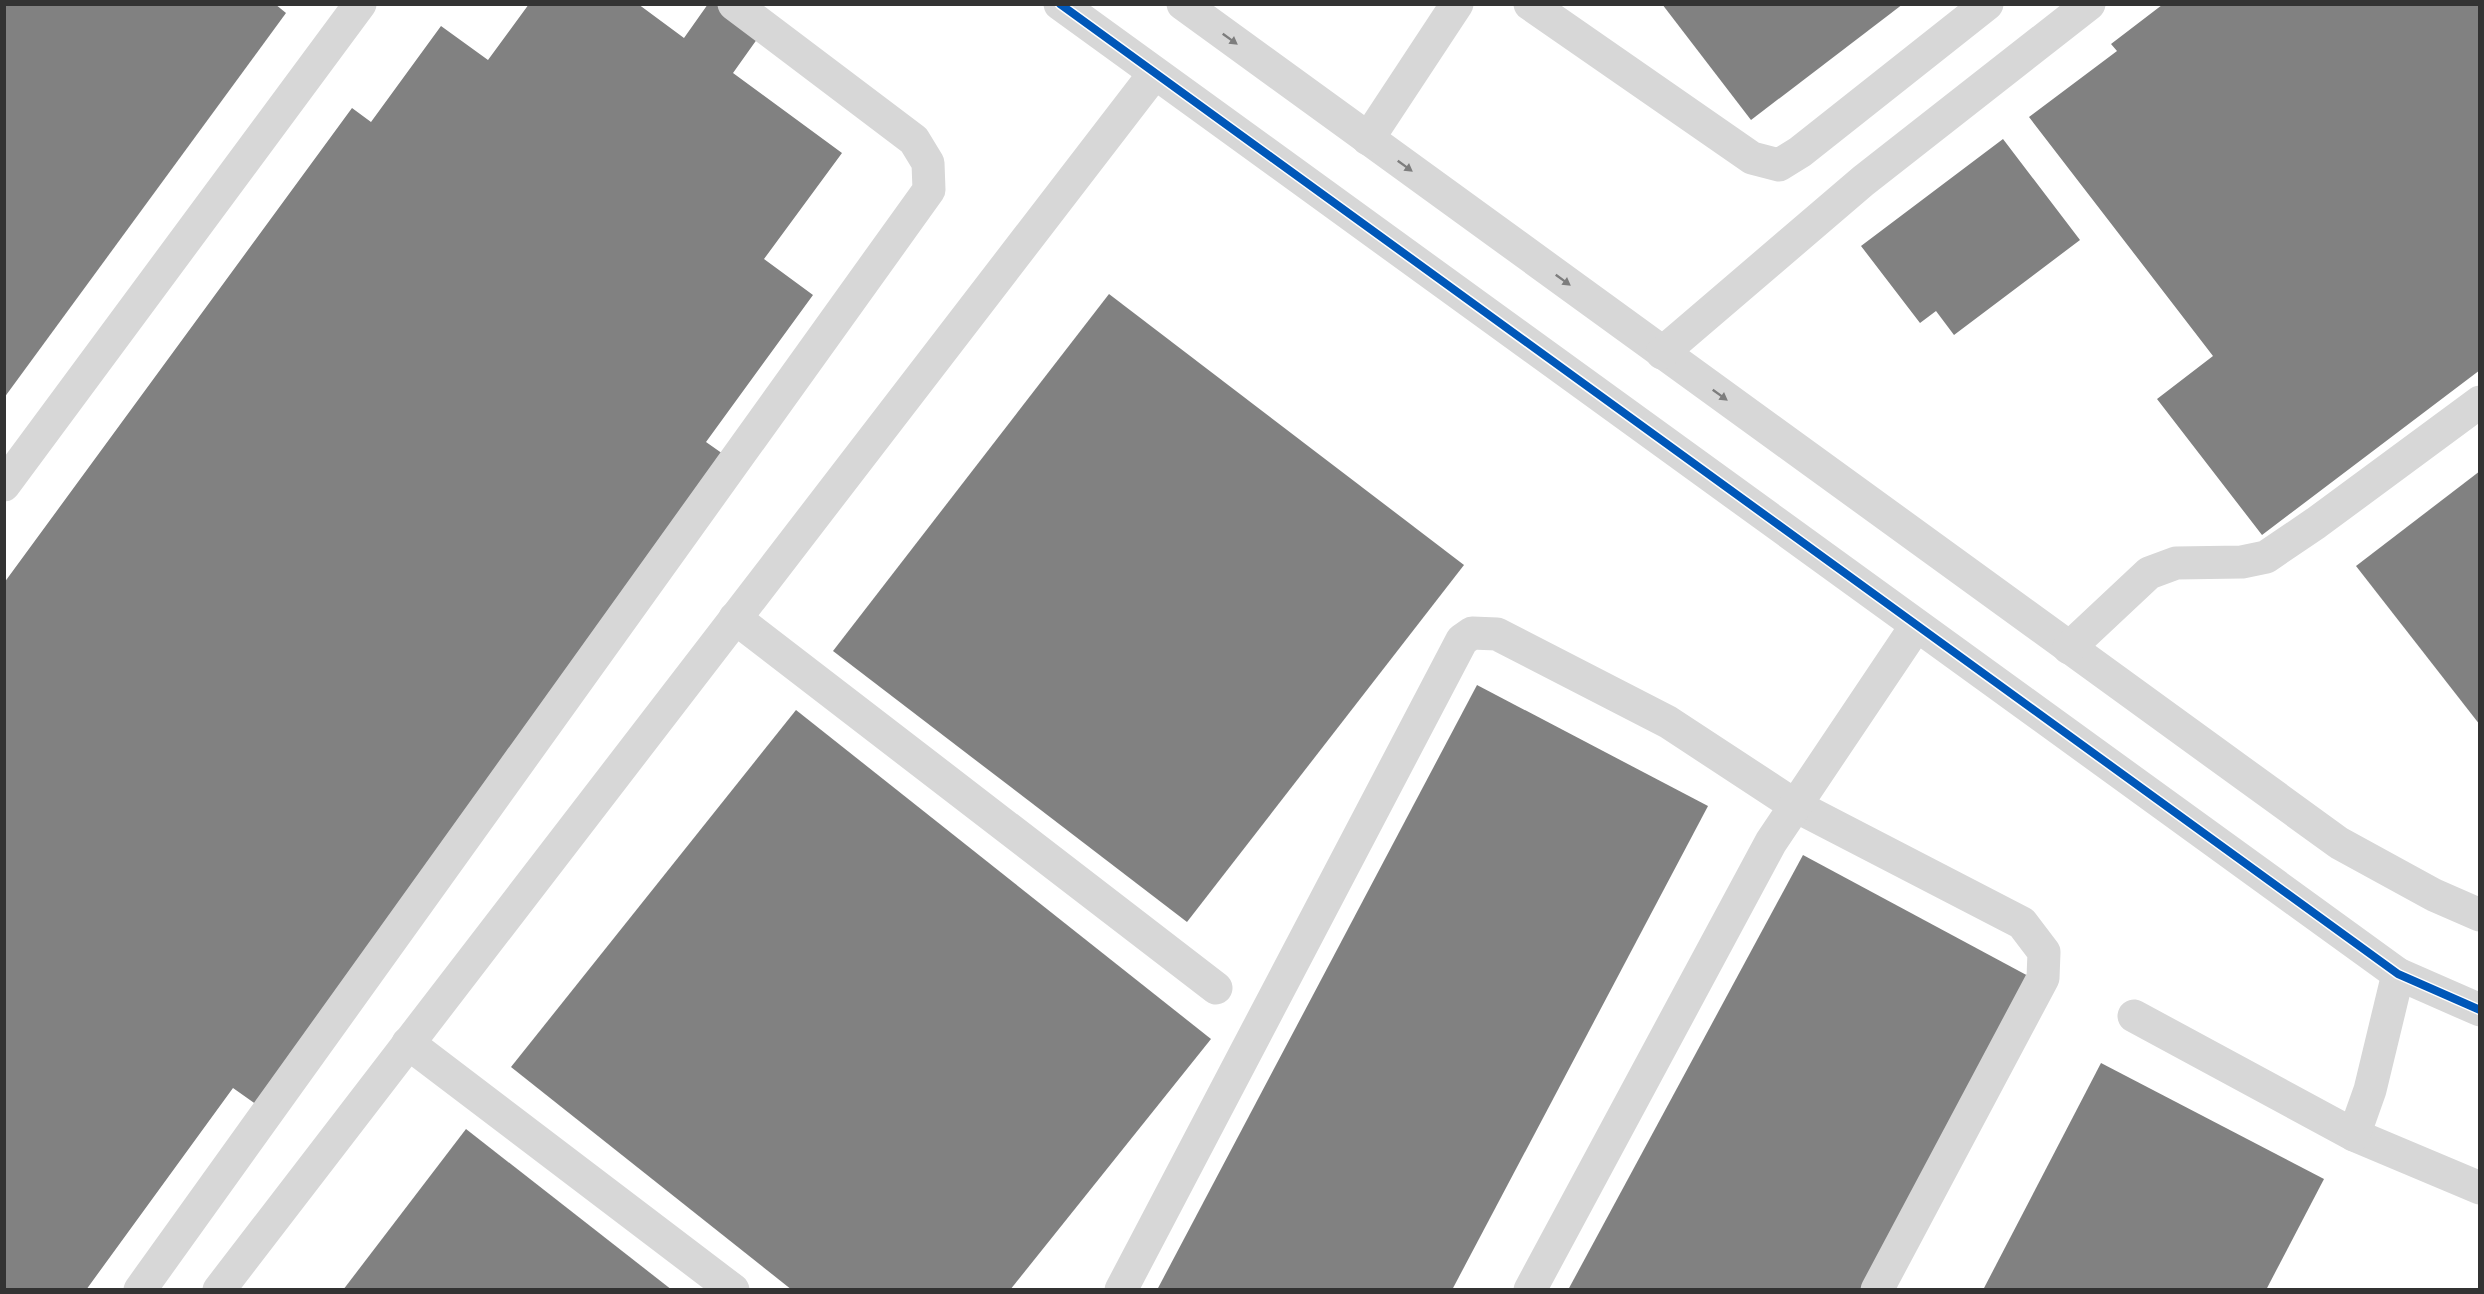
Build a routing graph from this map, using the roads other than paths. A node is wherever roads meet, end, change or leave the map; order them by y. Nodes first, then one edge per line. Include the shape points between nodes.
1 (360, 4) edge
2 (734, 4) edge
3 (1060, 4) edge
4 (1183, 4) edge
5 (1457, 4) edge
6 (1530, 4) edge
7 (1987, 4) edge
8 (2090, 4) edge
9 (1154, 74) junction
10 (1368, 139) junction
11 (1662, 353) junction
12 (2480, 402) edge
13 (4, 485) edge
14 (735, 618) junction
15 (1916, 626) junction
16 (2069, 648) junction
17 (1796, 806) junction
18 (2480, 915) edge
19 (2398, 974) junction
20 (1216, 988) dead end
21 (2480, 1010) edge
22 (2134, 1016) dead end
23 (408, 1043) junction
24 (2354, 1135) junction
25 (2480, 1188) edge
26 (140, 1290) edge
27 (219, 1290) edge
28 (733, 1290) edge
29 (1121, 1290) edge
30 (1530, 1290) edge
31 (1876, 1290) edge

1 - 13 street
2 - 26 street via 914,140 928,163 929,190
3 - 9 street
4 -> 10 street
5 - 10 street
6 - 7 street via 1752,158 1779,165
8 - 11 street via 1863,181
9 - 14 street
9 - 15 street
10 -> 11 street
11 -> 16 street
12 - 16 street via 2266,557 2242,562 2176,563 2149,573
14 - 20 street
14 - 23 street
15 - 17 street
15 - 19 street
16 - 18 street via 2339,843 2434,895
17 - 29 street via 1668,722 1497,634 1472,633 1461,640
17 - 30 street via 1771,842
17 - 31 street via 2022,923 2044,952 2043,978
19 - 21 street
19 - 24 street via 2370,1090
22 - 24 street
23 - 27 street
23 - 28 street
24 - 25 street

